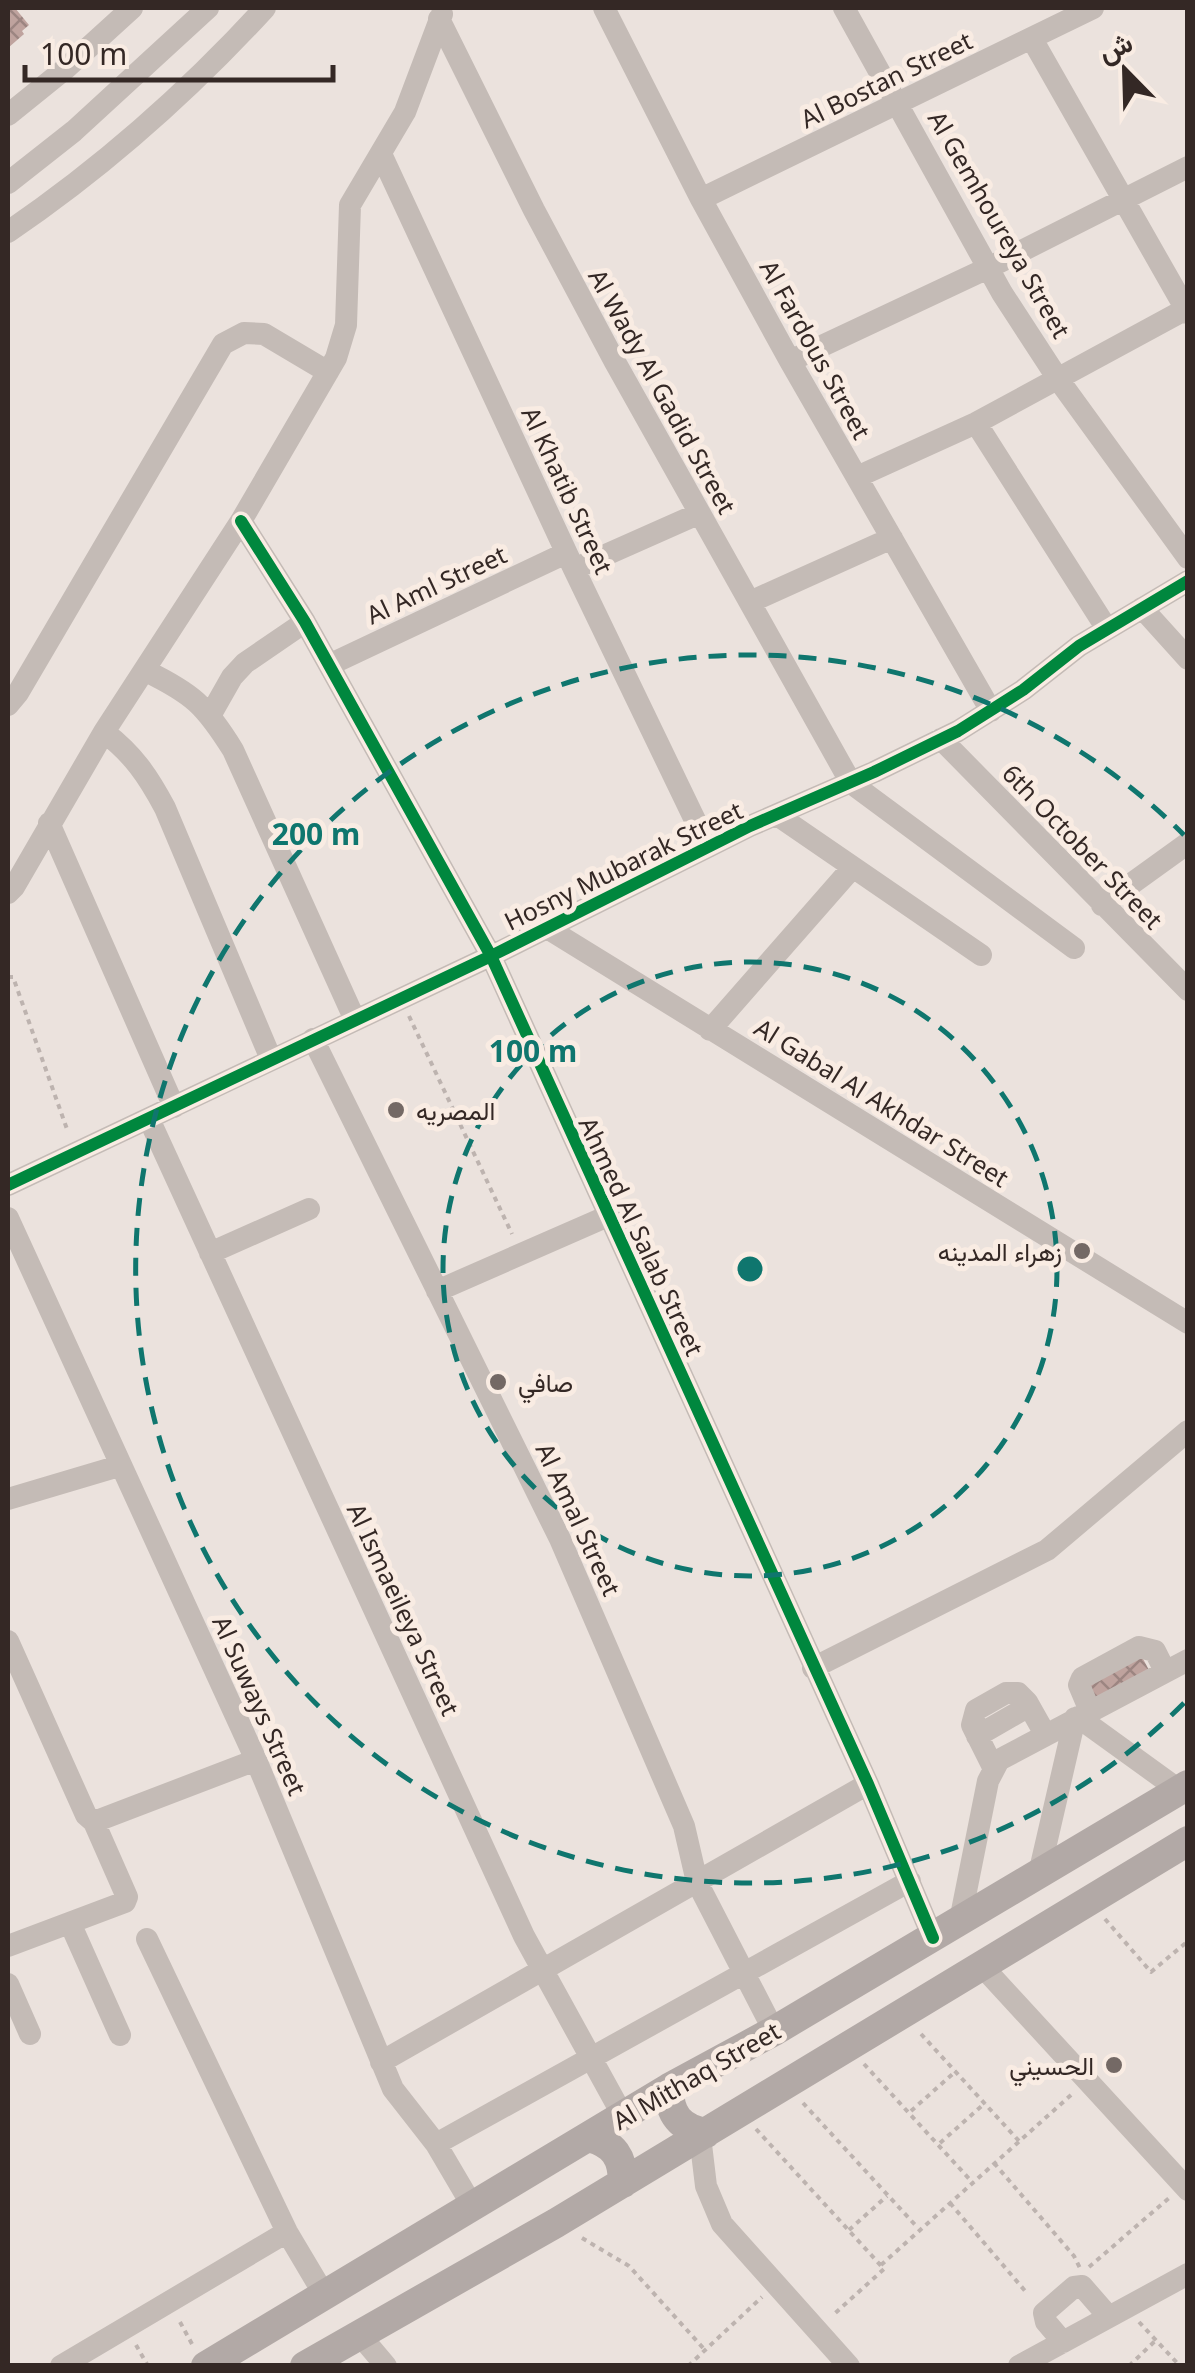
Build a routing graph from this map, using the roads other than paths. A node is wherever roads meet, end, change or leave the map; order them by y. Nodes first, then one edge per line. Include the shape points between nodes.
1 (132, 8) edge
2 (208, 8) edge
3 (265, 8) edge
4 (604, 8) edge
5 (844, 8) edge
6 (1094, 8) edge
7 (442, 13) edge
8 (1032, 39) junction
9 (900, 103) junction
10 (8, 116) edge
11 (381, 154) junction
12 (1188, 167) edge
13 (8, 183) edge
14 (701, 199) junction
15 (1124, 200) junction
16 (8, 232) edge
17 (988, 268) junction
18 (1187, 310) edge
19 (790, 362) junction
20 (328, 372) junction
21 (1058, 379) junction
22 (976, 423) junction
23 (857, 477) junction
24 (698, 514) junction
25 (241, 521) junction
26 (892, 538) junction
27 (1188, 558) edge
28 (570, 561) junction
29 (1188, 581) edge
30 (750, 602) junction
31 (1142, 608) junction
32 (305, 622) junction
33 (1107, 629) junction
34 (1188, 659) edge
35 (329, 665) junction
36 (146, 671) junction
37 (8, 704) edge
38 (991, 711) junction
39 (211, 714) junction
40 (104, 732) junction
41 (941, 739) junction
42 (851, 783) junction
43 (777, 814) junction
44 (49, 823) junction
45 (1188, 843) edge
46 (708, 847) junction
47 (852, 868) junction
48 (8, 893) edge
49 (1102, 906) junction
50 (548, 928) junction
51 (1074, 948) dead end
52 (981, 954) dead end
53 (491, 956) junction
54 (1188, 990) edge
55 (354, 1020) junction
56 (710, 1030) junction
57 (312, 1039) junction
58 (271, 1059) junction
59 (174, 1107) junction
60 (149, 1119) junction
61 (8, 1185) edge
62 (309, 1209) dead end
63 (608, 1216) junction
64 (8, 1218) edge
65 (210, 1253) junction
66 (438, 1291) junction
67 (1188, 1322) edge
68 (1188, 1431) edge
69 (119, 1466) junction
70 (8, 1499) edge
71 (8, 1641) edge
72 (1188, 1660) edge
73 (813, 1668) junction
74 (1166, 1671) junction
75 (1081, 1715) junction
76 (1044, 1734) junction
77 (256, 1760) junction
78 (993, 1767) junction
79 (868, 1784) junction
80 (1183, 1788) edge
81 (94, 1822) junction
82 (1188, 1841) edge
83 (1039, 1874) junction
84 (910, 1880) junction
85 (696, 1882) junction
86 (960, 1921) junction
87 (70, 1923) junction
88 (933, 1938) junction
89 (147, 1939) dead end
90 (8, 1946) edge
91 (982, 1966) junction
92 (541, 1970) junction
93 (743, 1973) junction
94 (8, 1984) edge
95 (774, 2031) junction
96 (30, 2034) dead end
97 (120, 2035) dead end
98 (590, 2058) junction
99 (381, 2062) junction
100 (670, 2088) junction
101 (623, 2116) junction
102 (703, 2135) junction
103 (589, 2137) junction
104 (436, 2144) junction
105 (623, 2183) junction
106 (1185, 2188) edge
107 (472, 2207) junction
108 (287, 2232) junction
109 (1188, 2274) edge
110 (325, 2296) junction
111 (1118, 2312) junction
112 (360, 2334) junction
113 (1063, 2342) junction
114 (201, 2358) edge
115 (61, 2366) edge
116 (305, 2366) edge
117 (386, 2366) edge
118 (849, 2366) edge
119 (1019, 2366) edge

1 - 10 street
2 - 13 street
3 - 16 street via 110,156
4 - 14 street, Al Fardous Street
5 - 9 street, Al Gemhoureya Street
6 - 8 street, Al Bostan Street
7 - 11 street via 405,112
7 - 24 street, Al Wady Al Gadid Street via 534,210
8 - 9 street, Al Bostan Street
8 - 15 street
9 - 14 street, Al Bostan Street
9 - 17 street, Al Gemhoureya Street
11 - 20 street via 350,205 346,325
11 - 28 street, Al Khatib Street
12 - 15 street
14 - 19 street, Al Fardous Street
15 - 17 street
15 - 18 street
17 - 19 street
17 - 21 street, Al Gemhoureya Street
18 - 21 street
19 - 23 street, Al Fardous Street
20 - 25 street
20 - 37 street via 264,334 244,333 223,344
21 - 22 street
21 - 27 street, Al Gemhoureya Street
22 - 23 street
22 - 33 street
23 - 26 street, Al Fardous Street
24 - 28 street, Al Aml Street
24 - 30 street, Al Wady Al Gadid Street
25 - 32 street, Ahmed Al Salab Street
25 - 36 street
26 - 30 street
26 - 38 street, Al Fardous Street
28 - 35 street, Al Aml Street
28 - 46 street, Al Khatib Street
29 - 31 street, Hosny Mubarak Street
30 - 42 street, Al Wady Al Gadid Street
31 - 33 street, Hosny Mubarak Street
31 - 34 street
32 - 35 street, Ahmed Al Salab Street
32 - 39 street via 244,663
33 - 38 street, Hosny Mubarak Street
35 - 53 street, Ahmed Al Salab Street
36 - 39 street via 185,690
36 - 40 street
38 - 41 street, Hosny Mubarak Street
39 - 55 street
40 - 44 street
40 - 58 street via 146,772
41 - 42 street, Hosny Mubarak Street
41 - 49 street, 6th October Street
42 - 43 street, Hosny Mubarak Street
42 - 51 street
43 - 46 street, Hosny Mubarak Street
43 - 47 street
44 - 48 street
44 - 59 street
45 - 49 street
46 - 50 street, Hosny Mubarak Street
47 - 52 street
47 - 56 street
49 - 54 street, 6th October Street
50 - 53 street, Hosny Mubarak Street
50 - 56 street, Al Gabal Al Akhdar Street
53 - 55 street, Hosny Mubarak Street
53 - 63 street, Ahmed Al Salab Street
55 - 57 street, Hosny Mubarak Street
56 - 67 street, Al Gabal Al Akhdar Street
57 - 58 street, Hosny Mubarak Street
57 - 66 street, Al Amal Street
58 - 59 street, Hosny Mubarak Street
59 - 60 street, Hosny Mubarak Street
60 - 61 street, Hosny Mubarak Street
60 - 65 street, Al Ismaeileya Street
62 - 65 street
63 - 66 street
63 - 73 street, Ahmed Al Salab Street
64 - 69 street, Al Suways Street
65 - 92 street, Al Ismaeileya Street
66 - 85 street, Al Amal Street via 560,1539 684,1826
68 - 73 street via 1047,1550
69 - 70 street
69 - 77 street, Al Suways Street
71 - 81 street
72 - 74 street
73 - 79 street, Ahmed Al Salab Street
74 - 75 street
74 - 75 street via 1155,1652 1139,1647 1082,1678
75 - 76 street
75 - 80 street
75 - 83 street
76 - 78 street
76 - 78 street via 1018,1693 1000,1696 973,1715 972,1725
77 - 81 street
77 - 99 street, Al Suways Street
78 - 86 street
79 - 84 street, Ahmed Al Salab Street
79 - 85 street
80 - 83 main road, Al Mithaq Street
81 - 87 street via 127,1900
82 - 91 main road
83 - 86 main road, Al Mithaq Street
84 - 88 street, Ahmed Al Salab Street
84 - 93 street
85 - 92 street
85 - 93 street, Al Amal Street
86 - 88 main road, Al Mithaq Street
87 - 90 street
87 - 97 street
88 - 95 main road, Al Mithaq Street
89 - 108 street
91 - 102 main road
91 - 106 street
92 - 98 street, Al Ismaeileya Street
92 - 99 street
93 - 95 street, Al Amal Street
93 - 98 street
94 - 96 street
95 - 100 main road, Al Mithaq Street
98 - 101 street, Al Ismaeileya Street
98 - 104 street
99 - 104 street, Al Suways Street via 400,2100
100 - 101 main road, Al Mithaq Street
100 - 102 main road via 677,2120
101 - 103 main road, Al Mithaq Street
102 - 105 main road
102 - 118 street via 706,2186 734,2240
103 - 105 main road via 616,2152
103 - 107 main road, Al Mithaq Street
104 - 107 street, Al Suways Street
105 - 112 main road
107 - 110 main road, Al Mithaq Street
108 - 110 street
108 - 115 street
109 - 111 street
110 - 114 main road, Al Mithaq Street
111 - 113 street
111 - 113 street via 1074,2287 1044,2314
112 - 116 main road
112 - 117 street
113 - 119 street

